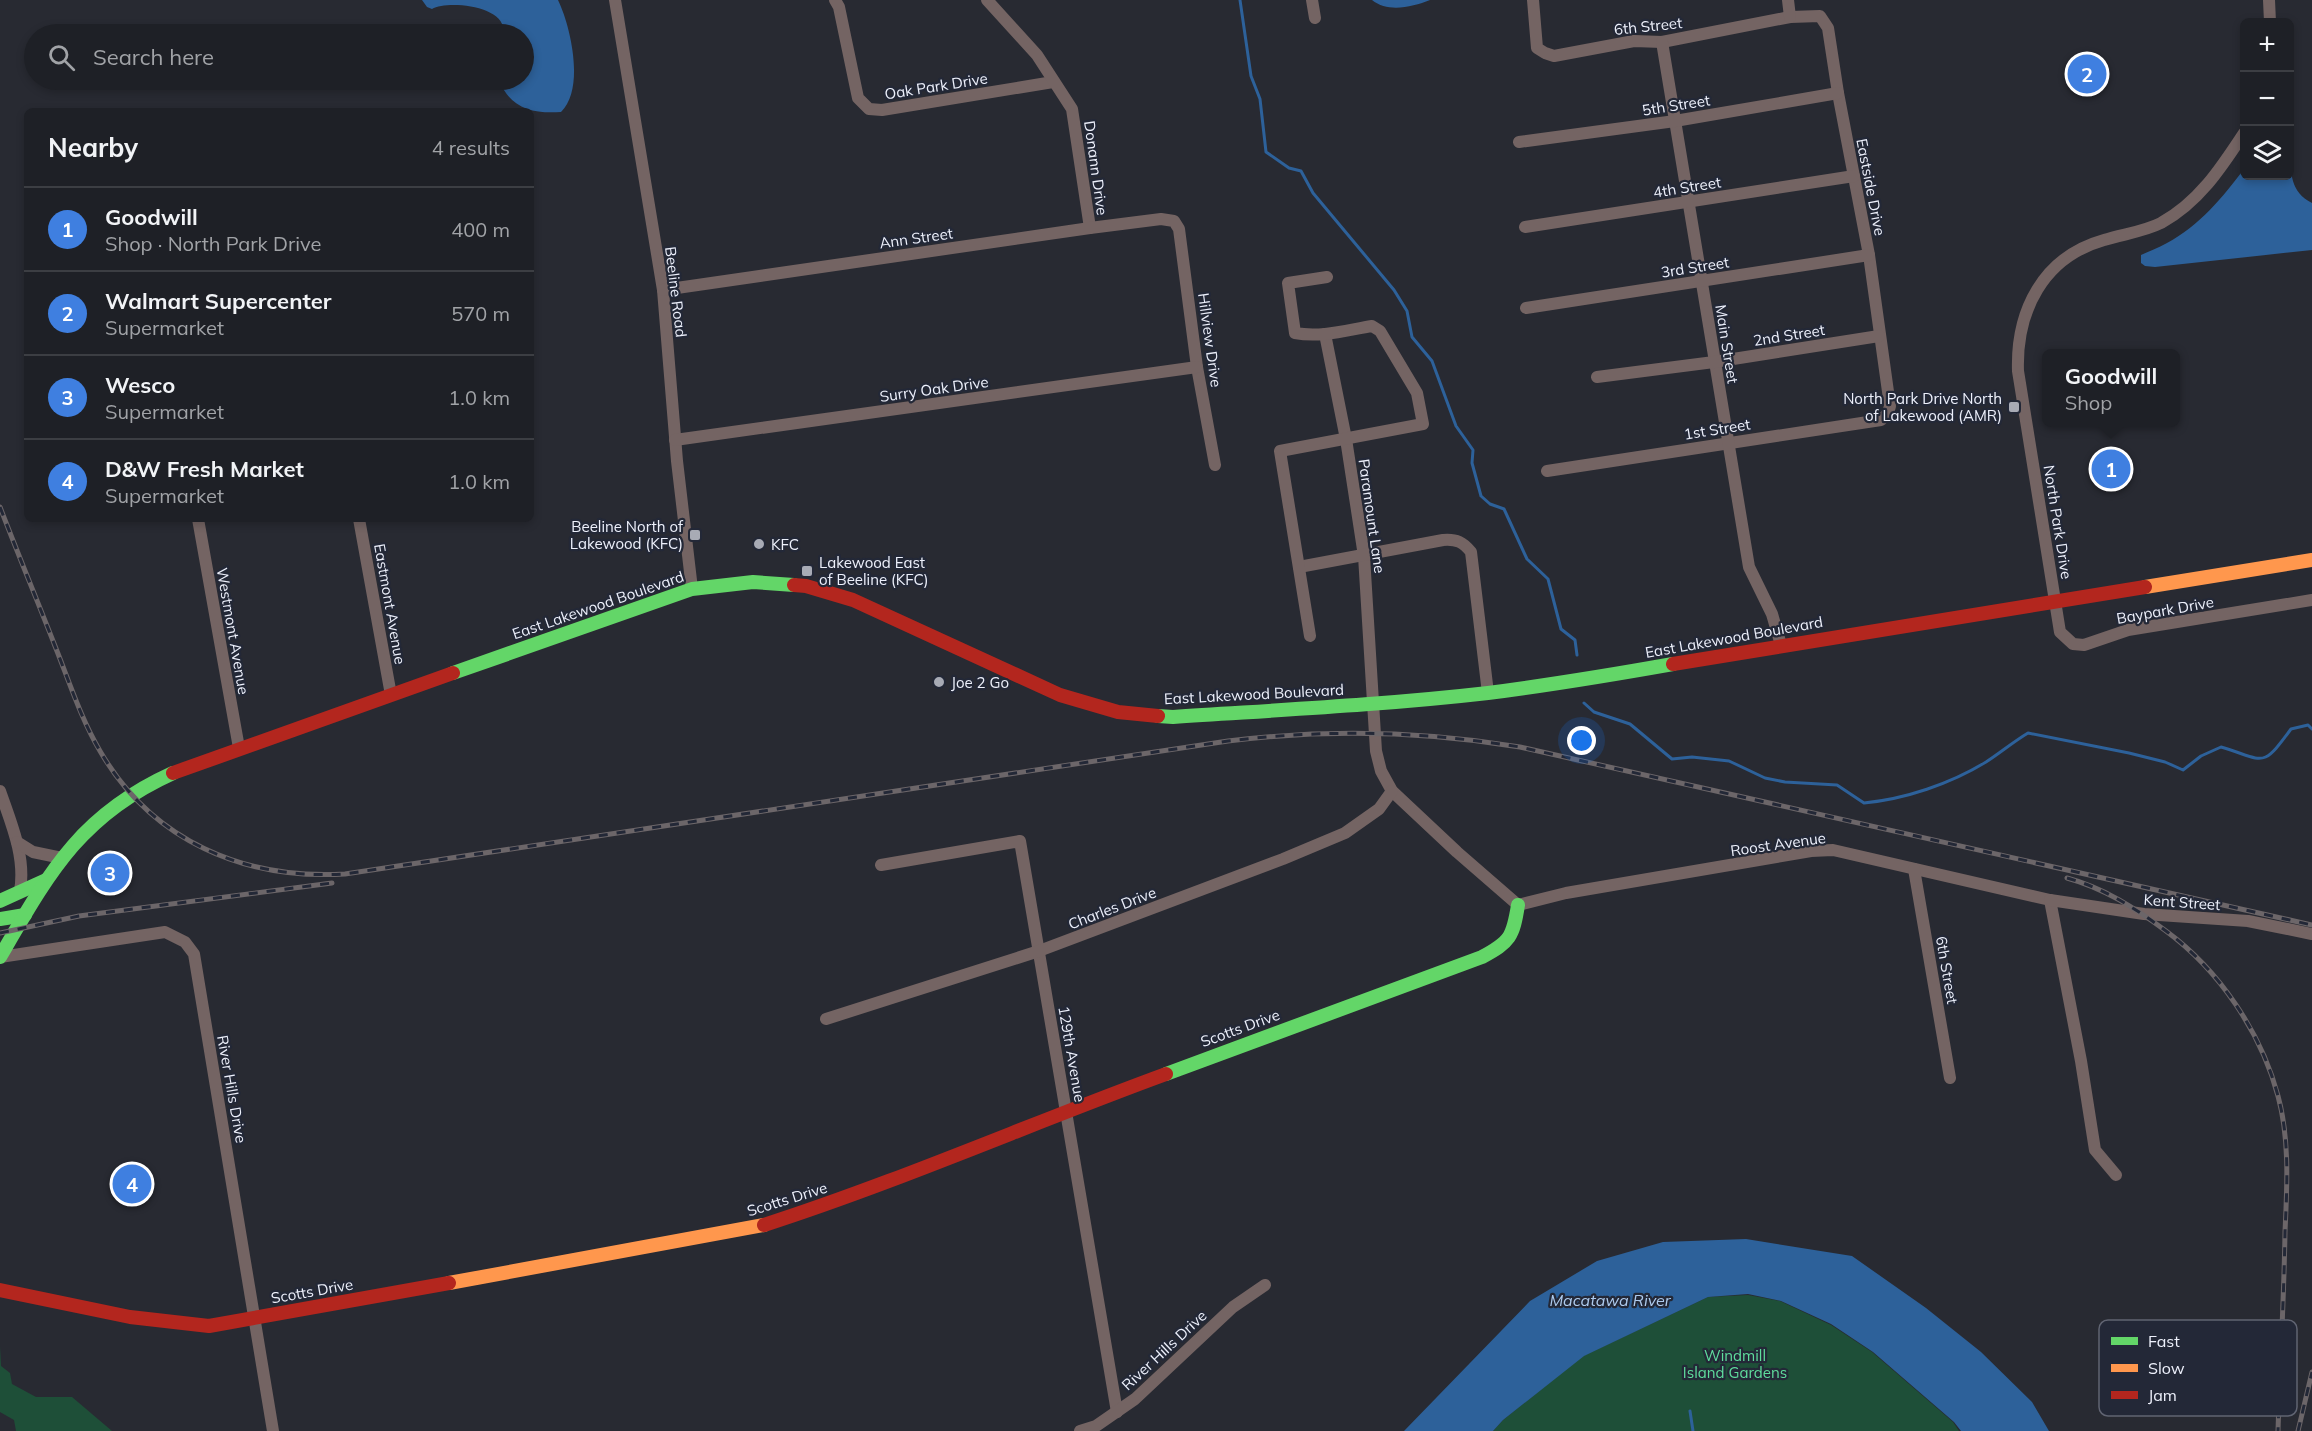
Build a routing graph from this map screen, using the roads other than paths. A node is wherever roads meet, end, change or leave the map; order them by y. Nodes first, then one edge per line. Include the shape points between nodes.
1 (615, 0) edge
2 (835, 0) edge
3 (987, 0) edge
4 (1312, 0) edge
5 (1533, 0) edge
6 (1788, 0) edge
7 (2269, 0) edge
8 (1790, 17) junction
9 (1315, 18) dead end
10 (2270, 18) edge
11 (1662, 42) junction
12 (1053, 82) junction
13 (1838, 93) junction
14 (1675, 121) junction
15 (2240, 139) edge
16 (1519, 142) dead end
17 (1854, 176) junction
18 (1689, 202) junction
19 (1174, 221) joint
20 (1525, 227) dead end
21 (1090, 228) junction
22 (1869, 255) junction
23 (1327, 277) dead end
24 (1702, 281) junction
25 (663, 290) junction
26 (1526, 308) dead end
27 (1325, 334) junction
28 (1879, 336) junction
29 (1714, 362) junction
30 (1197, 367) junction
31 (1597, 376) dead end
32 (1888, 413) joint
33 (1346, 439) junction
34 (675, 440) junction
35 (1727, 442) junction
36 (1215, 465) dead end
37 (1547, 471) dead end
38 (199, 522) edge
39 (360, 522) edge
40 (1364, 556) junction
41 (2312, 560) edge
42 (1299, 567) junction
43 (692, 589) junction
44 (2312, 600) edge
45 (2056, 602) junction
46 (1310, 636) dead end
47 (1782, 645) junction
48 (1488, 693) junction
49 (391, 695) junction
50 (1373, 704) junction
51 (239, 748) junction
52 (0, 791) edge
53 (1392, 791) junction
54 (17, 842) junction
55 (62, 858) junction
56 (881, 865) dead end
57 (1914, 868) junction
58 (43, 885) junction
59 (20, 891) junction
60 (2050, 900) junction
61 (0, 901) edge
62 (1518, 905) junction
63 (24, 915) junction
64 (0, 919) edge
65 (2312, 934) edge
66 (1039, 951) junction
67 (0, 957) edge
68 (826, 1019) dead end
69 (1950, 1078) dead end
70 (1067, 1110) junction
71 (2116, 1175) dead end
72 (1265, 1285) dead end
73 (0, 1290) edge
74 (255, 1318) junction
75 (1117, 1412) junction
76 (273, 1431) edge
77 (1080, 1431) edge

1 - 25 street, Beeline Road
2 - 12 street, Oak Park Drive via 858,98 869,109
3 - 12 street, Donann Drive via 1037,55
4 - 9 street
5 - 11 street, 6th Street via 1538,48 1554,56 1634,41
6 - 8 street
7 - 10 street
8 - 11 street, 6th Street
8 - 13 street, Eastside Drive via 1820,16 1825,20
11 - 14 street, Main Street
12 - 21 street, Donann Drive via 1072,109
13 - 14 street, 5th Street
13 - 17 street, Eastside Drive
14 - 16 street, 5th Street
14 - 18 street, Main Street
15 - 45 street, North Park Drive via 2215,177 2186,206 2159,224 2075,252 2047,277 2028,306 2020,331 2018,371
17 - 18 street, 4th Street
17 - 22 street, Eastside Drive
18 - 20 street, 4th Street
18 - 24 street, Main Street
19 - 21 street, Ann Street via 1161,219
19 - 30 street, Hillview Drive via 1179,229
21 - 25 street, Ann Street
22 - 24 street, 3rd Street
22 - 28 street, Eastside Drive
23 - 27 street via 1288,283 1295,333
24 - 26 street, 3rd Street
24 - 29 street, Main Street
25 - 34 street, Beeline Road
27 - 33 street, Paramount Lane
27 - 33 street via 1372,326 1380,332 1417,393 1423,424
28 - 29 street, 2nd Street
28 - 32 street, Eastside Drive
29 - 31 street, 2nd Street
29 - 35 street, Main Street
30 - 34 street, Surry Oak Drive
30 - 36 street, Hillview Drive
32 - 35 street, 1st Street via 1881,420
33 - 40 street, Paramount Lane
33 - 42 street via 1280,451
34 - 43 street, Beeline Road
35 - 37 street, 1st Street
35 - 47 street, Main Street via 1749,567
38 - 51 street, Westmont Avenue
39 - 49 street, Eastmont Avenue
40 - 42 street
40 - 48 street via 1443,540 1463,543 1471,552
40 - 50 street, Paramount Lane
41 - 45 main road, East Lakewood Boulevard
42 - 46 street
43 - 49 main road, East Lakewood Boulevard
43 - 50 main road, East Lakewood Boulevard via 753,582 806,586 853,600 1060,695 1118,712 1173,717
44 - 45 street, Baypark Drive via 2128,630 2084,645 2073,644 2060,632
45 - 47 main road, East Lakewood Boulevard
47 - 48 main road, East Lakewood Boulevard
48 - 50 main road, East Lakewood Boulevard
49 - 51 main road, East Lakewood Boulevard
50 - 53 street via 1376,751
51 - 55 main road, East Lakewood Boulevard via 195,763 131,794 92,824
52 - 54 street
53 - 62 street
53 - 66 street, Charles Drive via 1379,809 1346,833
54 - 55 street via 33,852
54 - 59 street via 23,875
55 - 58 main road, East Lakewood Boulevard
56 - 66 street, 129th Avenue via 1020,841
57 - 60 street, Roost Avenue
57 - 62 street, Roost Avenue via 1833,850 1811,851 1566,893
57 - 69 street, 6th Street
58 - 59 main road
58 - 63 main road, East Lakewood Boulevard
59 - 61 main road
60 - 65 street, Kent Street via 2144,914 2248,921
60 - 71 street via 2095,1150
62 - 70 main road, Scotts Drive via 1515,926 1504,945 1482,957
63 - 64 main road
63 - 67 main road, East Lakewood Boulevard
66 - 68 street, Charles Drive
66 - 70 street, 129th Avenue
67 - 74 street, River Hills Drive via 165,932 185,942 194,954
70 - 74 main road, Scotts Drive via 848,1197 756,1228
70 - 75 street, 129th Avenue
72 - 75 street, River Hills Drive via 1233,1307 1168,1370
73 - 74 main road, Scotts Drive via 169,1324 209,1326
74 - 76 street, River Hills Drive
75 - 77 street, River Hills Drive

